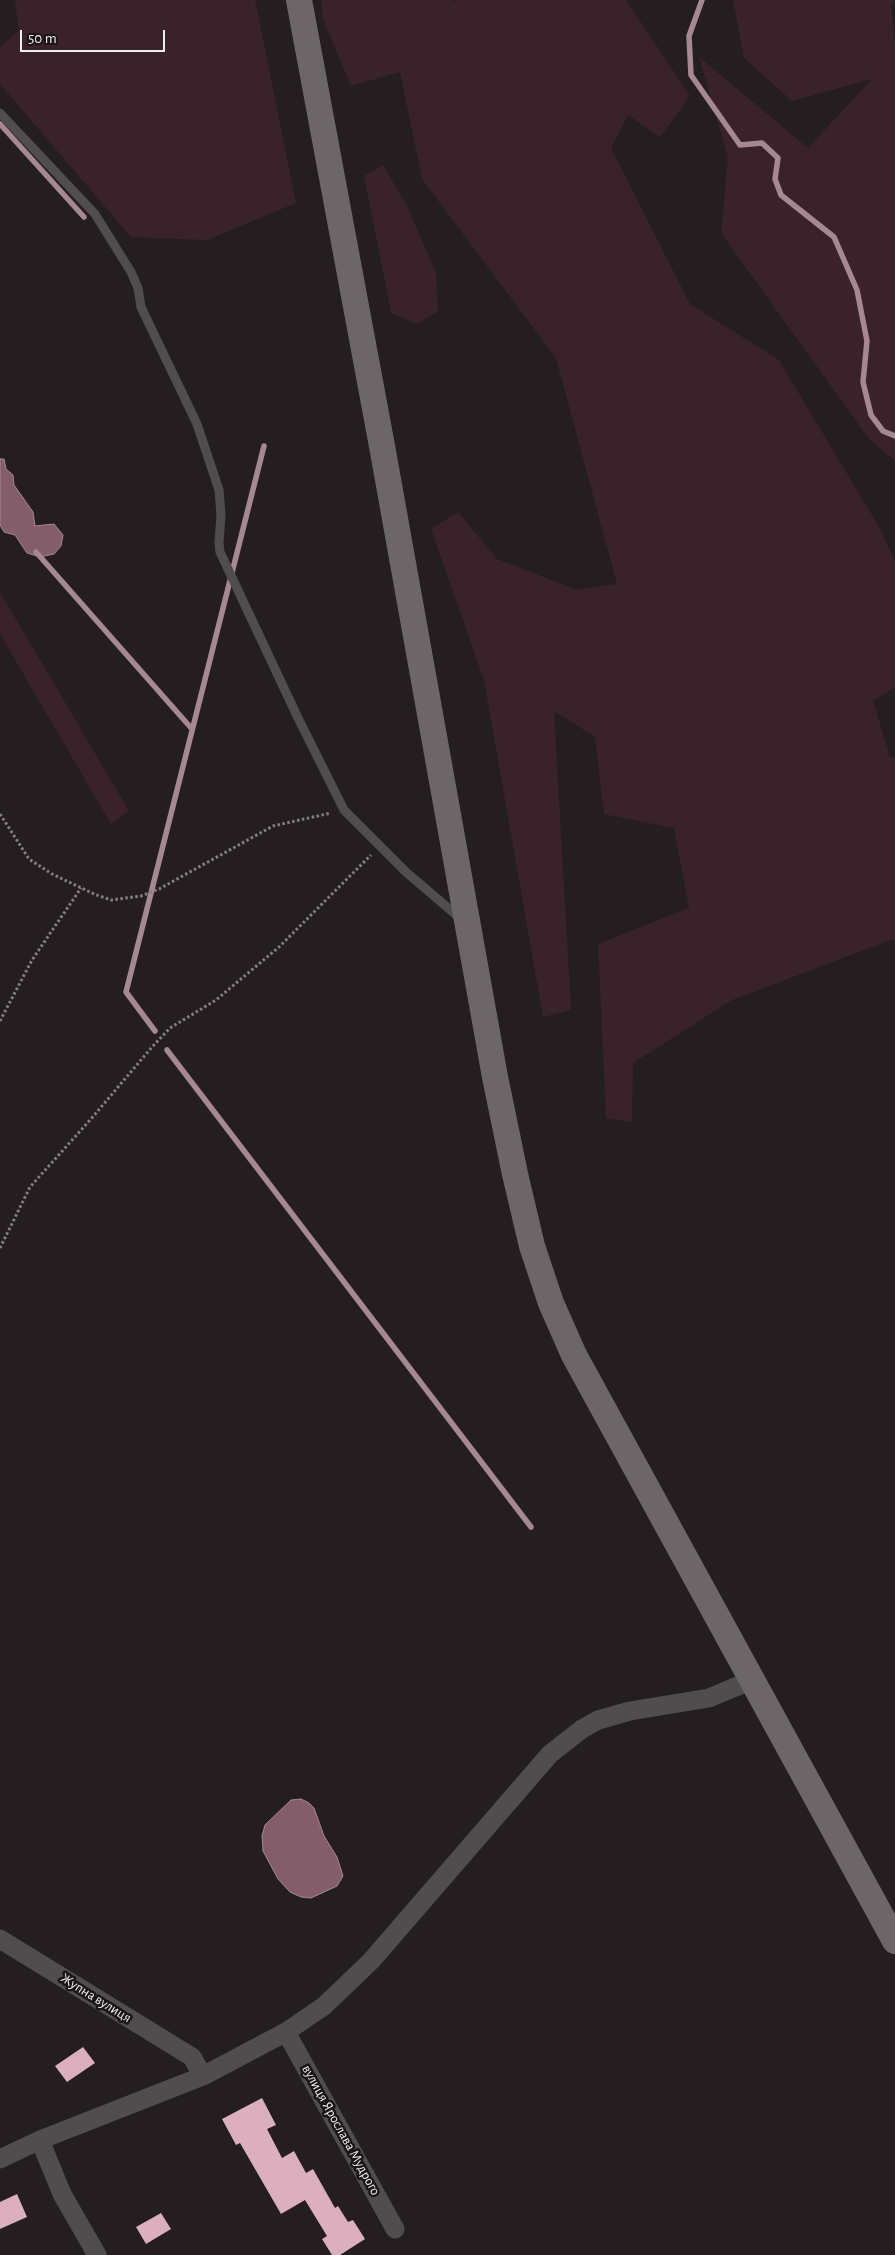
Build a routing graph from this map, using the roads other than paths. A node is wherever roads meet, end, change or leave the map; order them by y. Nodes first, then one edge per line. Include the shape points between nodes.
1 (299, 0) edge
2 (0, 113) edge
3 (468, 926) junction
4 (752, 1680) junction
5 (0, 1939) edge
6 (895, 1941) edge
7 (286, 2032) junction
8 (203, 2076) junction
9 (40, 2140) junction
10 (0, 2159) edge
11 (395, 2229) dead end
12 (97, 2255) edge

1 - 3 main road
2 - 3 lane via 95,214 131,272 141,307 197,424 219,490 220,552 344,810 406,872
3 - 4 main road via 515,1174 532,1246 551,1302 574,1355
4 - 6 main road
4 - 7 street via 709,1698 616,1714 598,1720 566,1740 550,1754 371,1961 324,2006
5 - 8 street, Жупна вулиця via 192,2057
7 - 8 street
7 - 11 street, вулиця Ярослава Мудрого
8 - 9 street
9 - 10 street
9 - 12 street via 62,2194

